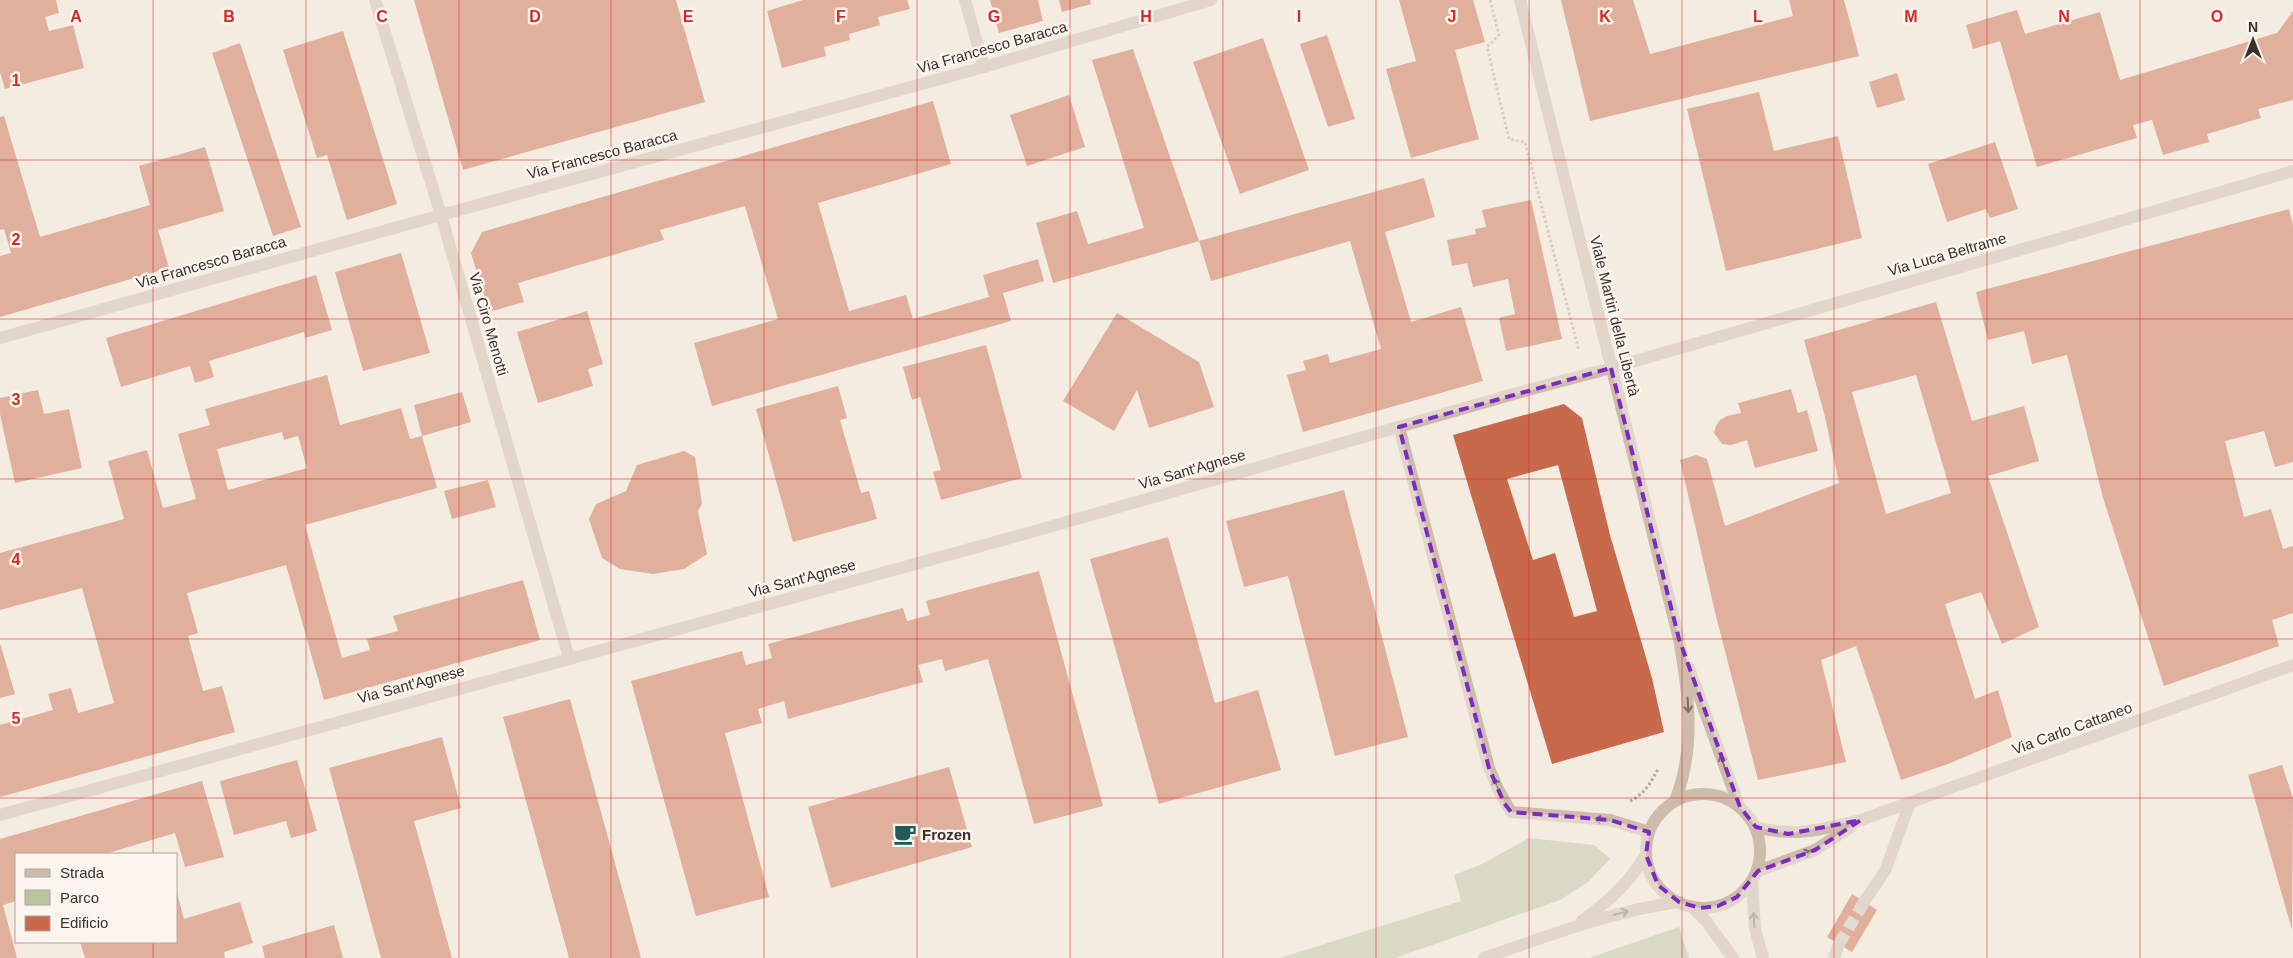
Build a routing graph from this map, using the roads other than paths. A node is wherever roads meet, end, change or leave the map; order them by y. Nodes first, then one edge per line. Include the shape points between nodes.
1 (375, 0) edge
2 (965, 0) edge
3 (1211, 0) edge
4 (1520, 0) edge
5 (984, 67) junction
6 (2293, 171) edge
7 (441, 215) junction
8 (0, 338) edge
9 (1611, 368) junction
10 (1399, 426) junction
11 (1679, 639) junction
12 (569, 658) junction
13 (2293, 665) edge
14 (1675, 801) junction
15 (1910, 803) junction
16 (1740, 807) junction
17 (0, 815) edge
18 (1861, 820) junction
19 (1756, 827) junction
20 (1649, 832) junction
21 (1646, 855) junction
22 (1755, 876) junction
23 (1864, 902) tunnel mouth
24 (1685, 904) junction
25 (1574, 926) junction
26 (1839, 944) tunnel mouth
27 (1484, 958) edge
28 (1733, 958) edge
29 (1763, 958) edge
30 (1834, 958) edge

1 - 7 street, Via Ciro Menotti
2 - 5 street
3 - 5 street, Via Francesco Baracca
4 - 9 street, Viale Martiri della Libertà
5 - 7 street, Via Francesco Baracca
6 - 9 street, Via Luca Beltrame
7 - 8 street, Via Francesco Baracca
7 - 12 street, Via Ciro Menotti
9 - 10 street, Via Sant'Agnese
9 - 11 street, Viale Martiri della Libertà
10 - 12 street, Via Sant'Agnese via 1021,536
20 -> 10 street via 1618,822 1511,812 1504,803 1490,768
11 -> 14 street, Viale Martiri della Libertà via 1689,730 1687,763
16 -> 11 street, Viale Martiri della Libertà
12 - 17 street, Via Sant'Agnese
13 - 15 street, Via Carlo Cattaneo
14 - 16 street via 1696,794 1716,795
14 - 20 street via 1659,815
15 - 18 street, Via Carlo Cattaneo
15 - 23 street via 1885,872
16 - 19 street
18 - 19 street, Via Carlo Cattaneo via 1788,834
22 -> 18 street, Via Carlo Cattaneo via 1815,850
19 - 22 street via 1761,846
20 - 21 street
21 - 24 street via 1654,880
21 - 25 street via 1632,878 1610,900
22 - 24 street via 1737,897 1718,906 1700,908
29 -> 22 street via 1755,929
25 -> 24 street via 1649,906
24 - 28 street via 1706,921
25 - 27 street
26 - 30 street

